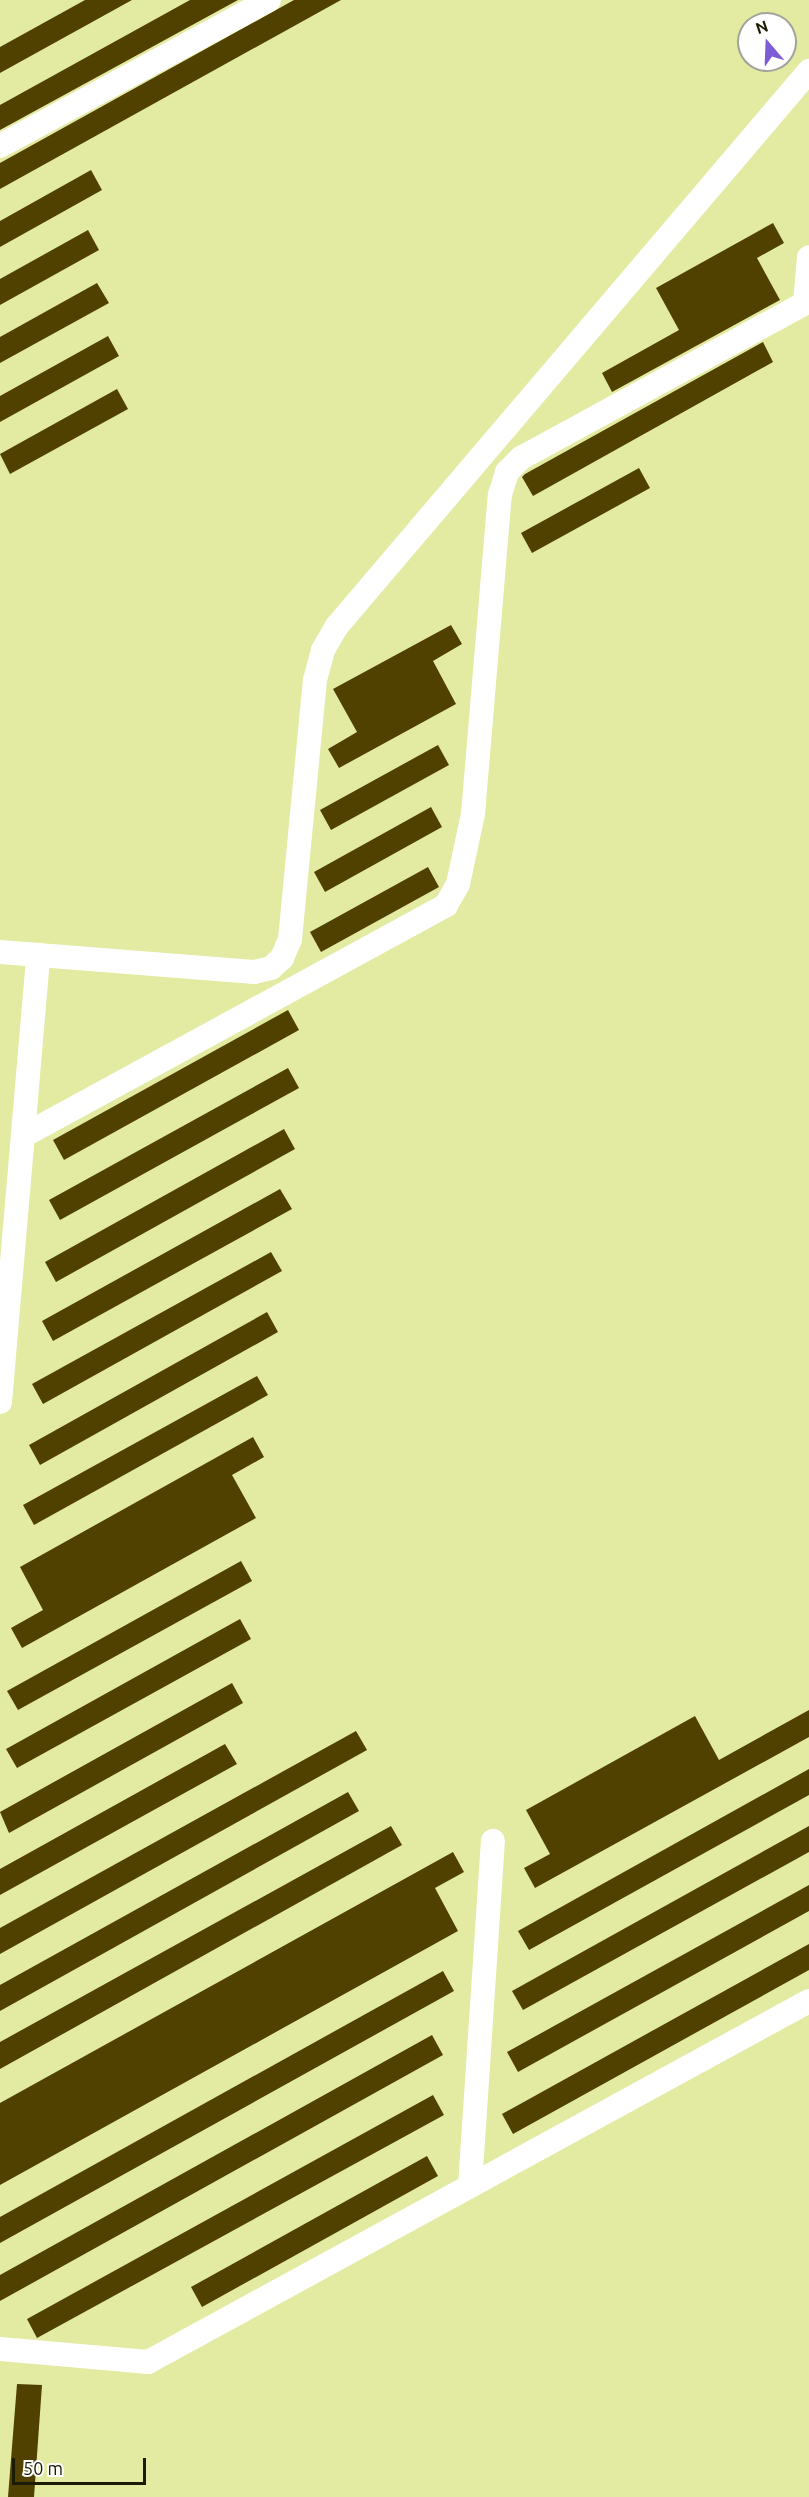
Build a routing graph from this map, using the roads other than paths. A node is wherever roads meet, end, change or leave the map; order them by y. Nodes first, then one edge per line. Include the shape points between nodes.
1 (269, 0) edge
2 (809, 71) edge
3 (0, 146) edge
4 (809, 257) edge
5 (0, 952) edge
6 (38, 955) junction
7 (23, 1136) junction
8 (0, 1402) edge
9 (493, 1841) dead end
10 (809, 2001) edge
11 (470, 2186) junction
12 (0, 2349) edge

1 - 3 lane
2 - 6 lane via 332,634 315,680 290,939 282,958 271,968 255,972
4 - 7 lane via 805,303 521,458 507,472 500,495 473,814 458,884 446,904
5 - 6 lane
6 - 7 lane
7 - 8 lane
9 - 11 lane
10 - 11 lane
11 - 12 lane via 148,2362

